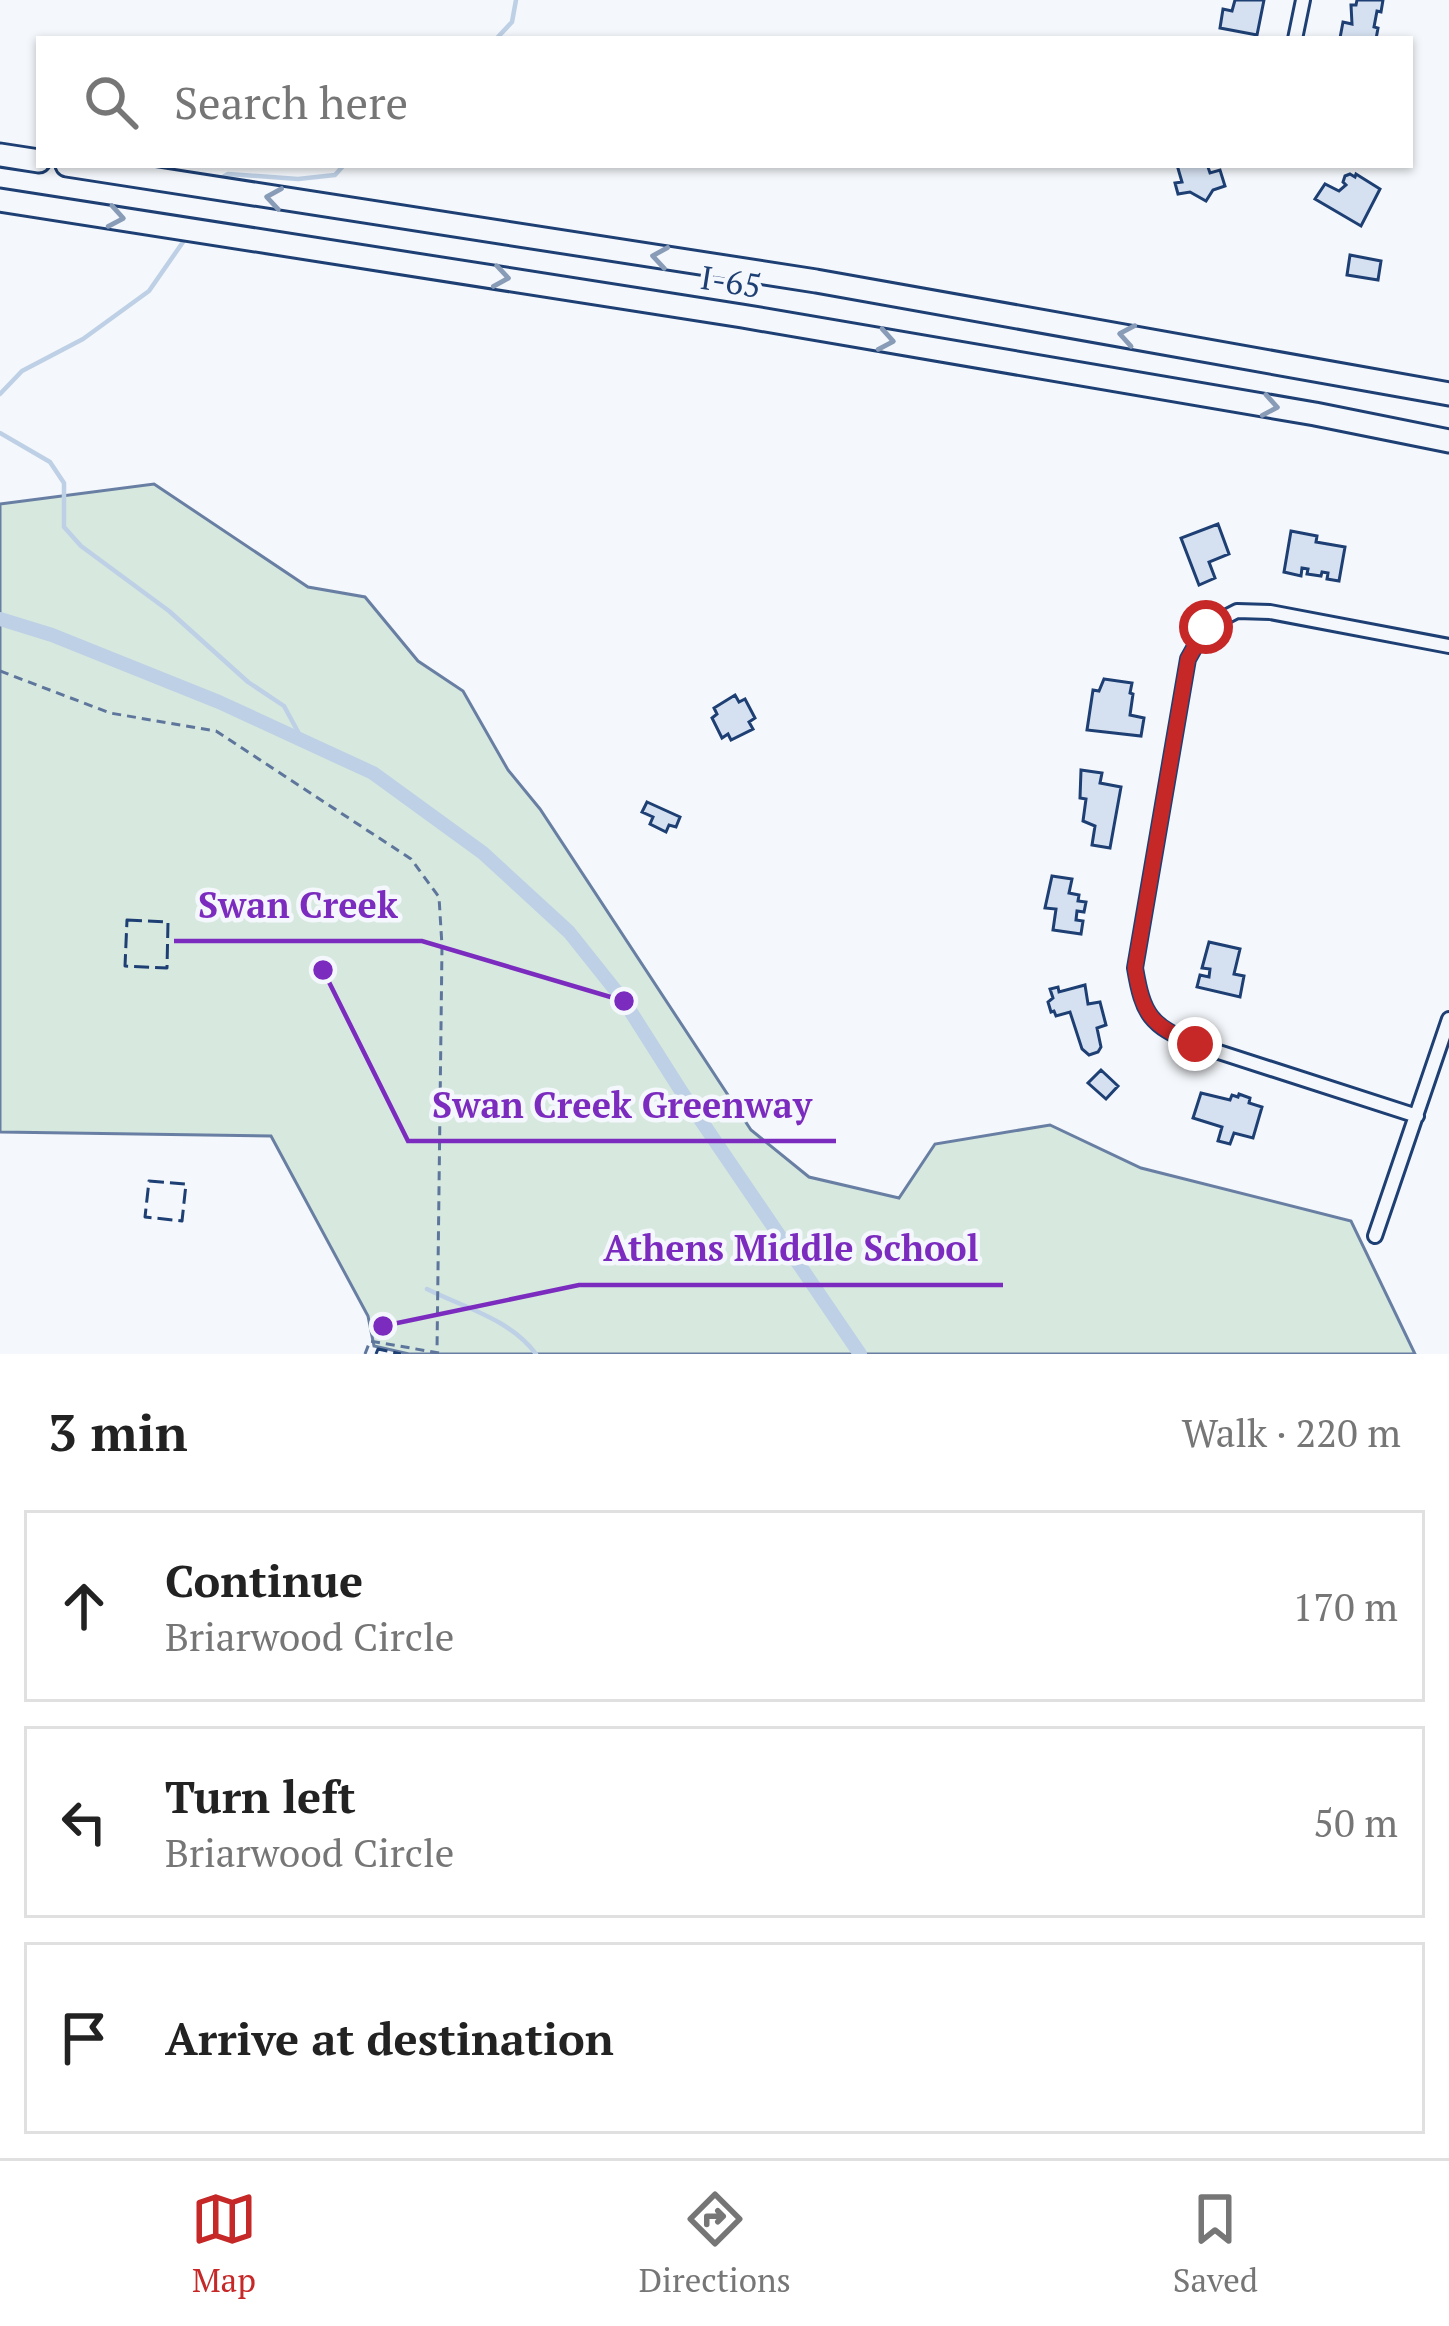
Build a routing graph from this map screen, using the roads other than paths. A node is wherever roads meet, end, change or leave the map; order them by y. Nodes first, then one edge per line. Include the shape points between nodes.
1 (1303, 0) edge
2 (1296, 36) edge
3 (0, 154) edge
4 (36, 160) edge
5 (87, 168) edge
6 (0, 200) edge
7 (1449, 394) edge
8 (1449, 441) edge
9 (1449, 646) edge
10 (1449, 1018) edge
11 (1417, 1115) junction
12 (1376, 1236) dead end

1 - 2 street
3 - 4 highway
7 -> 5 highway via 816,280
6 -> 8 highway, I-65 via 742,316
9 - 11 street via 1270,613 1237,611 1206,627 1188,659 1135,968 1142,1004 1165,1031
10 - 11 street
11 - 12 street

